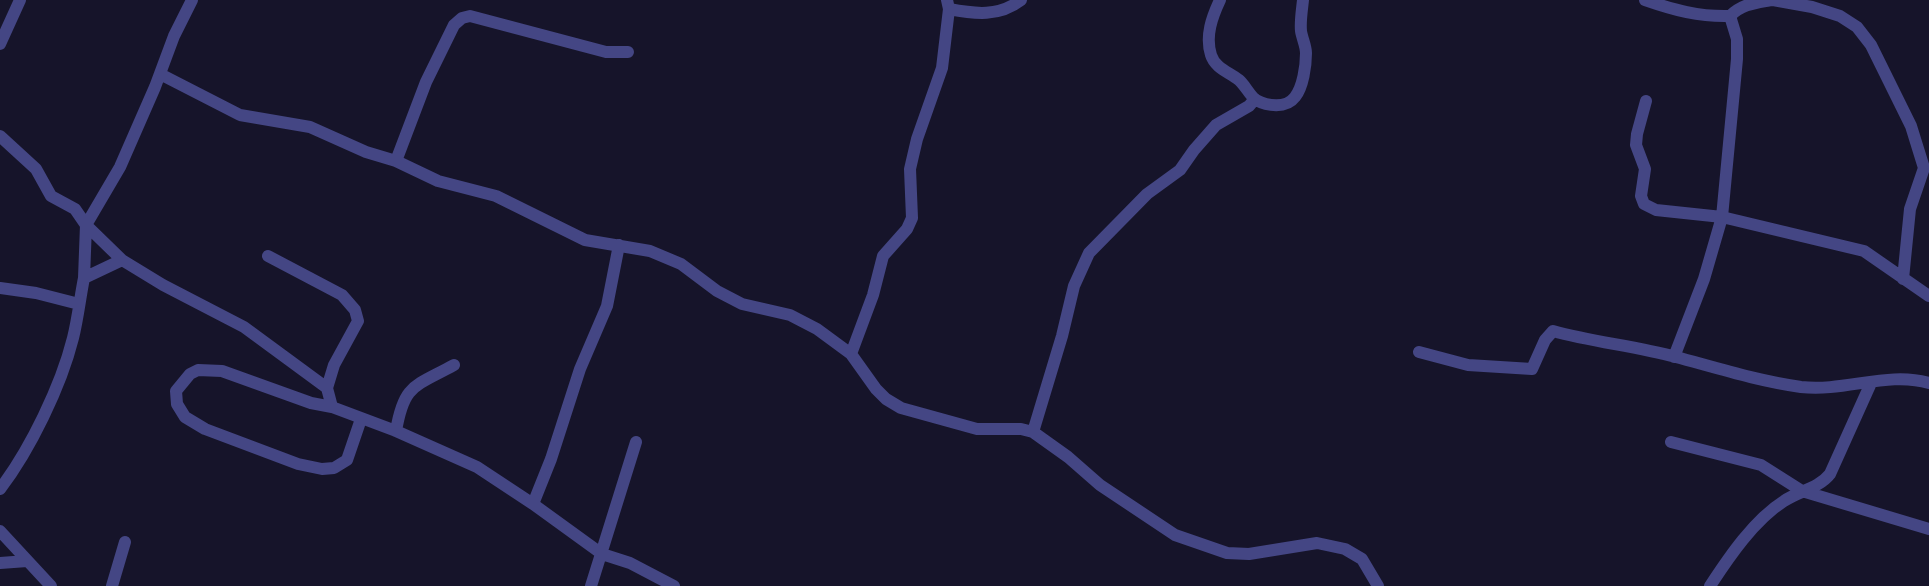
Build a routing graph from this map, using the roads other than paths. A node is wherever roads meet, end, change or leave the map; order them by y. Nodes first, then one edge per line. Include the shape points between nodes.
1 (20, 0) edge
2 (192, 0) edge
3 (1021, 0) edge
4 (1220, 0) edge
5 (1303, 0) edge
6 (1645, 0) edge
7 (1772, 0) edge
8 (948, 4) edge
9 (1730, 16) junction
10 (0, 44) edge
11 (628, 52) dead end
12 (160, 74) junction
13 (1255, 99) junction
14 (1646, 101) dead end
15 (0, 136) edge
16 (396, 161) junction
17 (1722, 217) junction
18 (86, 226) junction
19 (619, 245) junction
20 (268, 256) dead end
21 (122, 260) junction
22 (84, 278) junction
23 (1903, 279) junction
24 (0, 288) edge
25 (1929, 296) edge
26 (79, 304) junction
27 (1419, 352) dead end
28 (851, 354) junction
29 (1674, 357) junction
30 (454, 366) dead end
31 (1871, 383) junction
32 (1929, 383) edge
33 (327, 388) junction
34 (332, 407) junction
35 (360, 419) junction
36 (396, 432) junction
37 (1033, 432) junction
38 (636, 442) dead end
39 (1672, 442) dead end
40 (0, 489) edge
41 (1802, 491) junction
42 (533, 504) junction
43 (1929, 528) edge
44 (0, 531) edge
45 (124, 542) dead end
46 (602, 554) junction
47 (27, 561) junction
48 (0, 563) edge
49 (51, 586) edge
50 (112, 586) edge
51 (591, 586) edge
52 (674, 586) edge
53 (1378, 586) edge
54 (1710, 586) edge

1 - 10 street
2 - 12 street
3 - 8 street via 1004,11 976,14
4 - 13 street via 1208,36 1211,56 1221,69 1247,87
5 - 13 street via 1301,31 1306,52 1295,98 1274,106
6 - 9 street via 1707,17
7 - 9 street via 1748,4
7 - 23 street via 1812,7 1840,16 1857,27 1871,45 1911,126 1924,168 1910,209
8 - 28 street via 942,68 917,138 910,169 912,218 883,256
9 - 17 street via 1737,39 1737,59
11 - 16 street via 606,52 470,16 462,18 454,25 430,76
12 - 16 street via 240,115 310,127 366,152
12 - 18 street via 120,167
13 - 37 street via 1216,125 1180,170 1147,194 1089,253 1074,286
14 - 17 street via 1636,145 1643,158 1641,196 1644,204 1656,210
15 - 18 street via 36,169 51,196 75,208
16 - 19 street via 438,181 496,196 585,240
17 - 23 street via 1864,251
17 - 29 street via 1704,279
18 - 21 street
18 - 22 street
19 - 28 street via 650,251 681,264 716,291 742,304 790,316 817,329
19 - 42 street via 607,306 580,369
20 - 33 street via 342,296 355,310 358,321 334,365
21 - 22 street
21 - 33 street via 244,327
22 - 26 street
23 - 25 street
24 - 26 street
26 - 40 street via 63,370 34,435
27 - 29 street via 1468,364 1532,370 1553,332
28 - 37 street via 876,389 901,408 977,429
29 - 31 street via 1721,371 1801,387 1836,388
30 - 36 street via 406,394 400,405
31 - 32 street via 1905,378
31 - 41 street via 1830,474 1824,481
33 - 34 street
34 - 35 street
34 - 35 street via 222,371 198,370 190,374 176,391 177,404 185,416 205,429 298,464 322,469 334,468 348,460
35 - 36 street
36 - 42 street via 477,467
37 - 53 street via 1100,485 1175,535 1226,553 1249,554 1317,543 1344,549 1362,559
38 - 46 street
39 - 41 street via 1760,465
41 - 43 street
41 - 54 street via 1774,508 1736,548
42 - 46 street
44 - 47 street
45 - 50 street
46 - 51 street
46 - 52 street via 630,563
47 - 48 street
47 - 49 street

